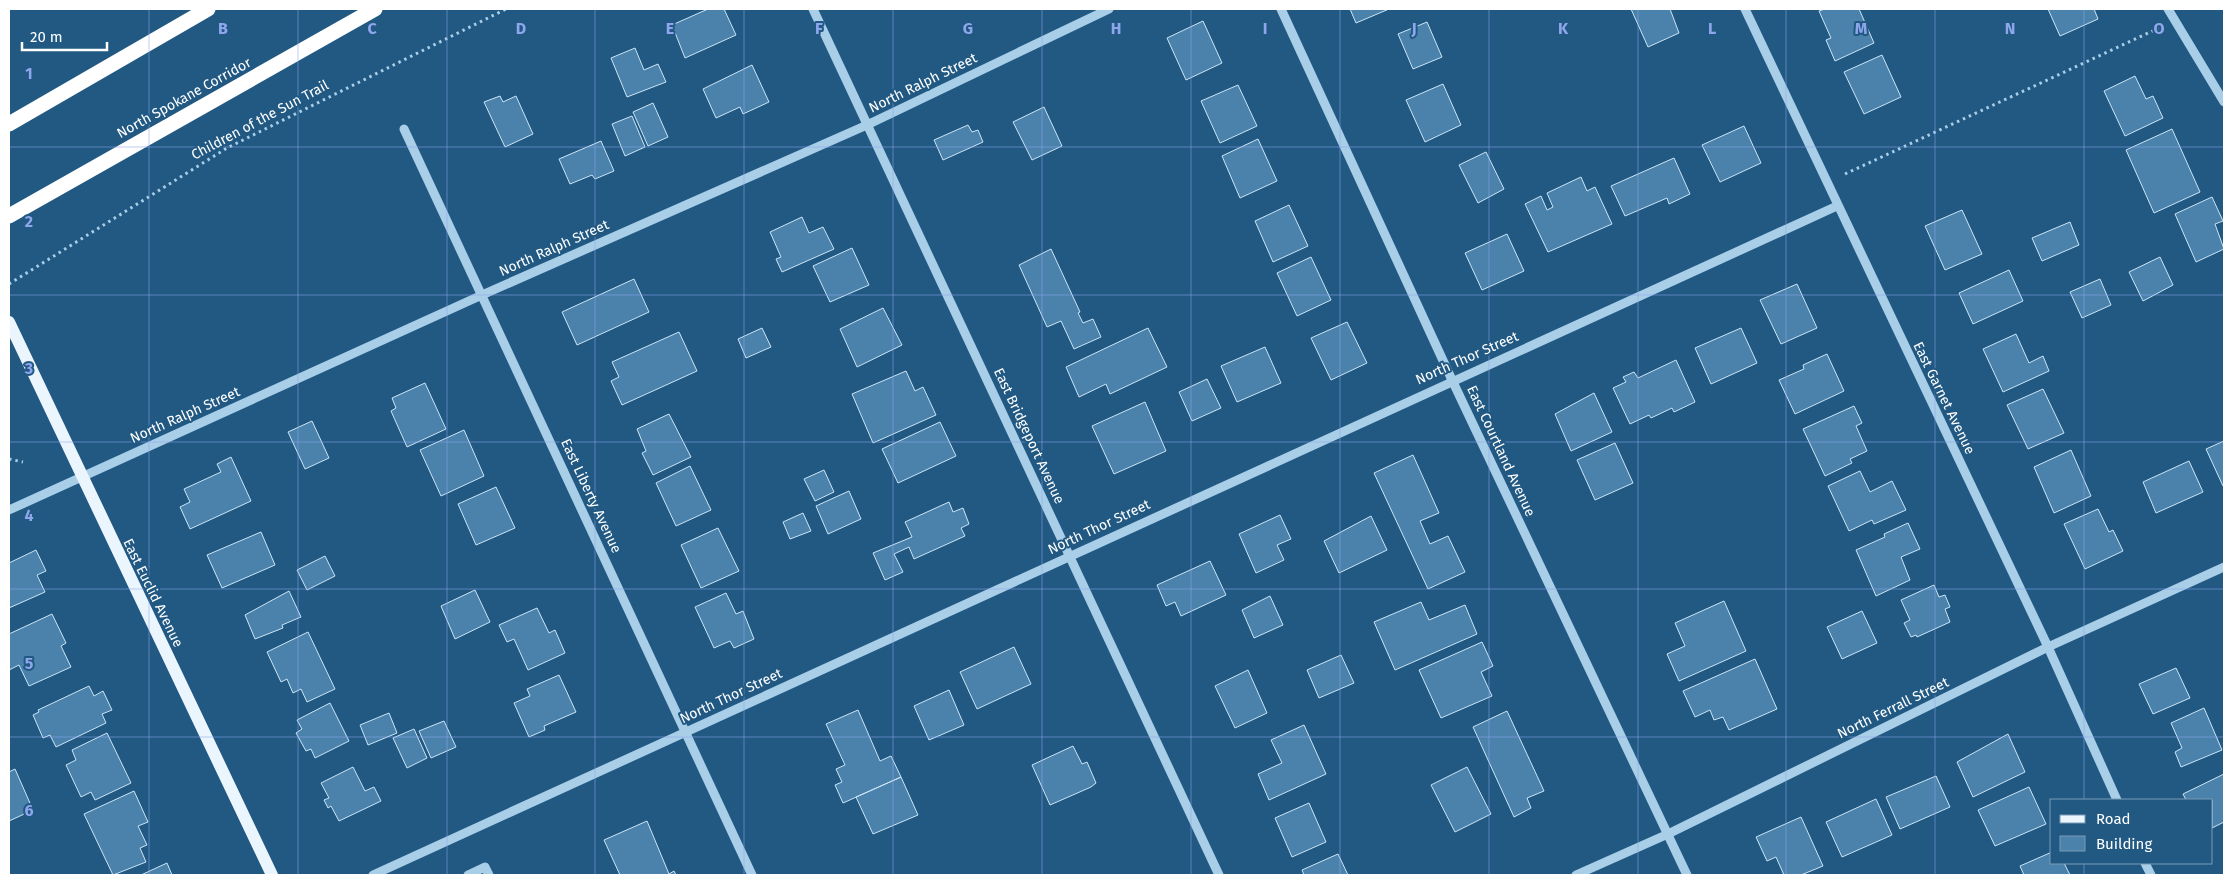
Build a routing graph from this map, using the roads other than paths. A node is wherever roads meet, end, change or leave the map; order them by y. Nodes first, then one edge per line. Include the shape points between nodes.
1 (208, 9) edge
2 (376, 9) edge
3 (813, 9) edge
4 (1108, 9) edge
5 (1281, 9) edge
6 (1745, 9) edge
7 (2168, 9) edge
8 (2224, 102) edge
9 (11, 123) edge
10 (868, 125) junction
11 (404, 129) dead end
12 (1837, 206) junction
13 (9, 216) edge
14 (482, 295) junction
15 (9, 322) edge
16 (1452, 380) junction
17 (81, 477) junction
18 (9, 510) edge
19 (1070, 556) junction
20 (2224, 567) edge
21 (2048, 647) junction
22 (685, 732) junction
23 (2117, 799) edge
24 (1668, 834) junction
25 (272, 875) edge
26 (373, 875) edge
27 (468, 875) edge
28 (489, 875) edge
29 (752, 875) edge
30 (1219, 875) edge
31 (1576, 875) edge
32 (1687, 875) edge

1 - 9 highway
2 - 13 highway, North Spokane Corridor
3 - 10 street, East Bridgeport Avenue
4 - 10 street, North Ralph Street
5 - 16 street, East Courtland Avenue
6 - 12 street, East Garnet Avenue
7 - 8 street
10 - 14 street, North Ralph Street
10 - 19 street, East Bridgeport Avenue
11 - 14 street, East Liberty Avenue
12 - 16 street, North Thor Street
12 - 21 street, East Garnet Avenue
14 - 17 street, North Ralph Street
14 - 22 street, East Liberty Avenue
15 - 17 main road, East Euclid Avenue
16 - 19 street, North Thor Street
16 - 24 street, East Courtland Avenue
17 - 18 street, North Ralph Street
17 - 25 main road, East Euclid Avenue
19 - 22 street, North Thor Street
19 - 30 street, East Bridgeport Avenue
20 - 21 street, North Ferrall Street
21 - 23 street, East Garnet Avenue
21 - 24 street, North Ferrall Street
22 - 26 street, North Thor Street
22 - 29 street, East Liberty Avenue
24 - 31 street, North Ferrall Street
24 - 32 street, East Courtland Avenue
27 - 28 street via 485,867

